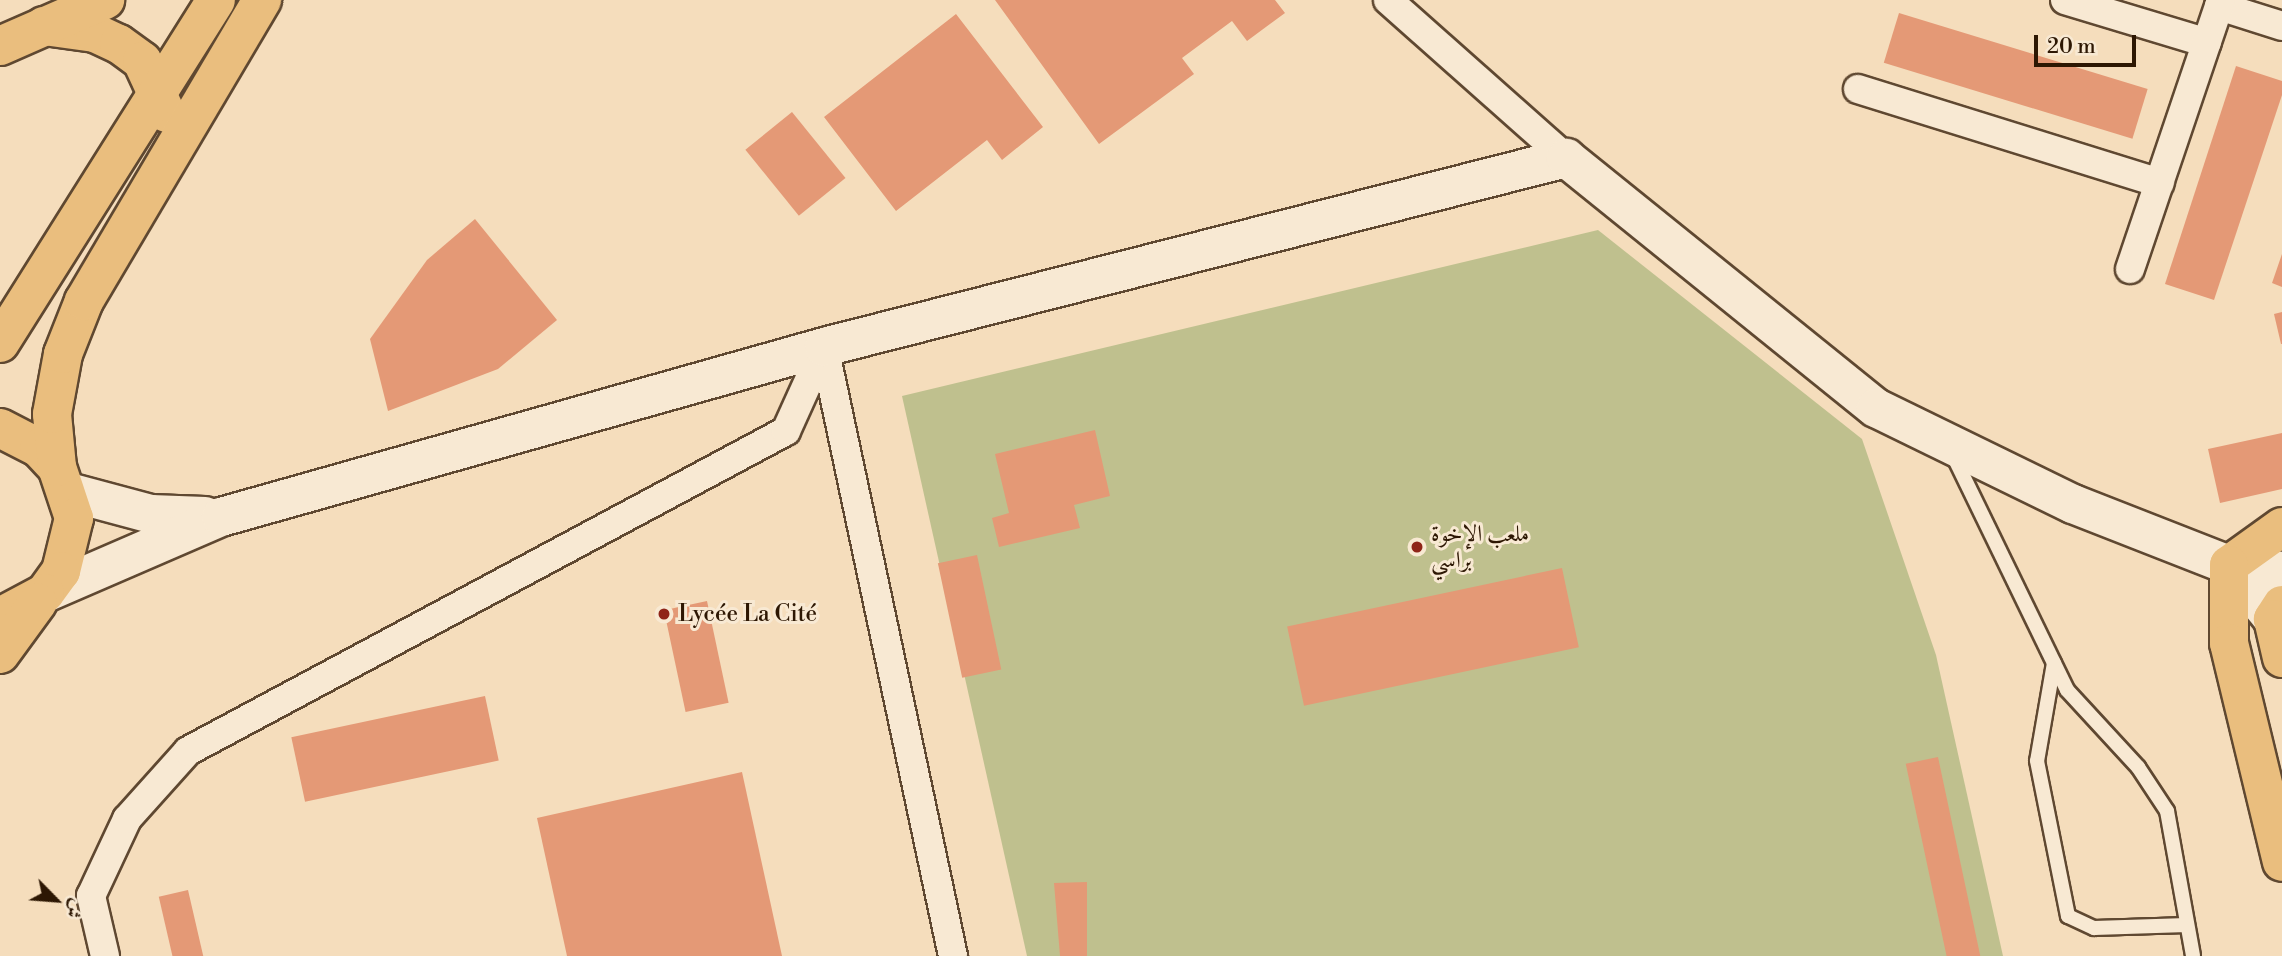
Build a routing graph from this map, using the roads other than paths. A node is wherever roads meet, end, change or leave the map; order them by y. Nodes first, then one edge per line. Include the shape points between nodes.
1 (105, 0) edge
2 (216, 0) edge
3 (262, 0) edge
4 (1388, 0) edge
5 (2065, 0) edge
6 (2220, 3) edge
7 (44, 26) junction
8 (2282, 26) edge
9 (2207, 43) junction
10 (0, 46) edge
11 (1857, 89) dead end
12 (161, 90) junction
13 (174, 146) junction
14 (1566, 158) junction
15 (2160, 183) junction
16 (2130, 269) dead end
17 (0, 343) edge
18 (824, 347) junction
19 (0, 428) edge
20 (1947, 443) junction
21 (63, 480) junction
22 (221, 517) junction
23 (2282, 527) edge
24 (2229, 565) junction
25 (2282, 571) edge
26 (45, 593) junction
27 (2277, 612) edge
28 (0, 617) edge
29 (0, 654) edge
30 (2282, 658) edge
31 (2054, 663) junction
32 (2282, 862) edge
33 (2187, 925) junction
34 (105, 956) edge
35 (953, 956) edge
36 (2193, 956) edge

1 - 7 main road
2 - 12 main road
3 - 13 main road
4 - 14 street
5 - 9 street
6 - 8 street
6 - 9 street
7 - 10 main road
7 - 12 main road via 95,33 120,44 142,61
9 - 15 street
11 - 15 street
12 - 13 main road
12 - 17 main road
13 - 21 main road via 84,301 63,354 52,414
14 - 18 main road
14 - 20 main road via 1876,408
15 - 16 street
18 - 22 main road
18 - 34 street via 786,431 188,751 127,820 91,896
18 - 35 street
19 - 21 main road via 39,448
20 - 24 main road via 2073,504
20 - 31 lane
21 - 22 main road via 151,514
21 - 26 main road via 71,546
22 - 26 main road
23 - 24 main road
24 - 25 main road
24 - 27 main road
24 - 32 main road via 2229,643
26 - 28 main road
26 - 29 main road
27 - 30 main road
31 - 33 lane via 2067,690 2138,767 2167,811
31 - 33 lane via 2037,761 2068,916 2094,928
33 - 36 lane

